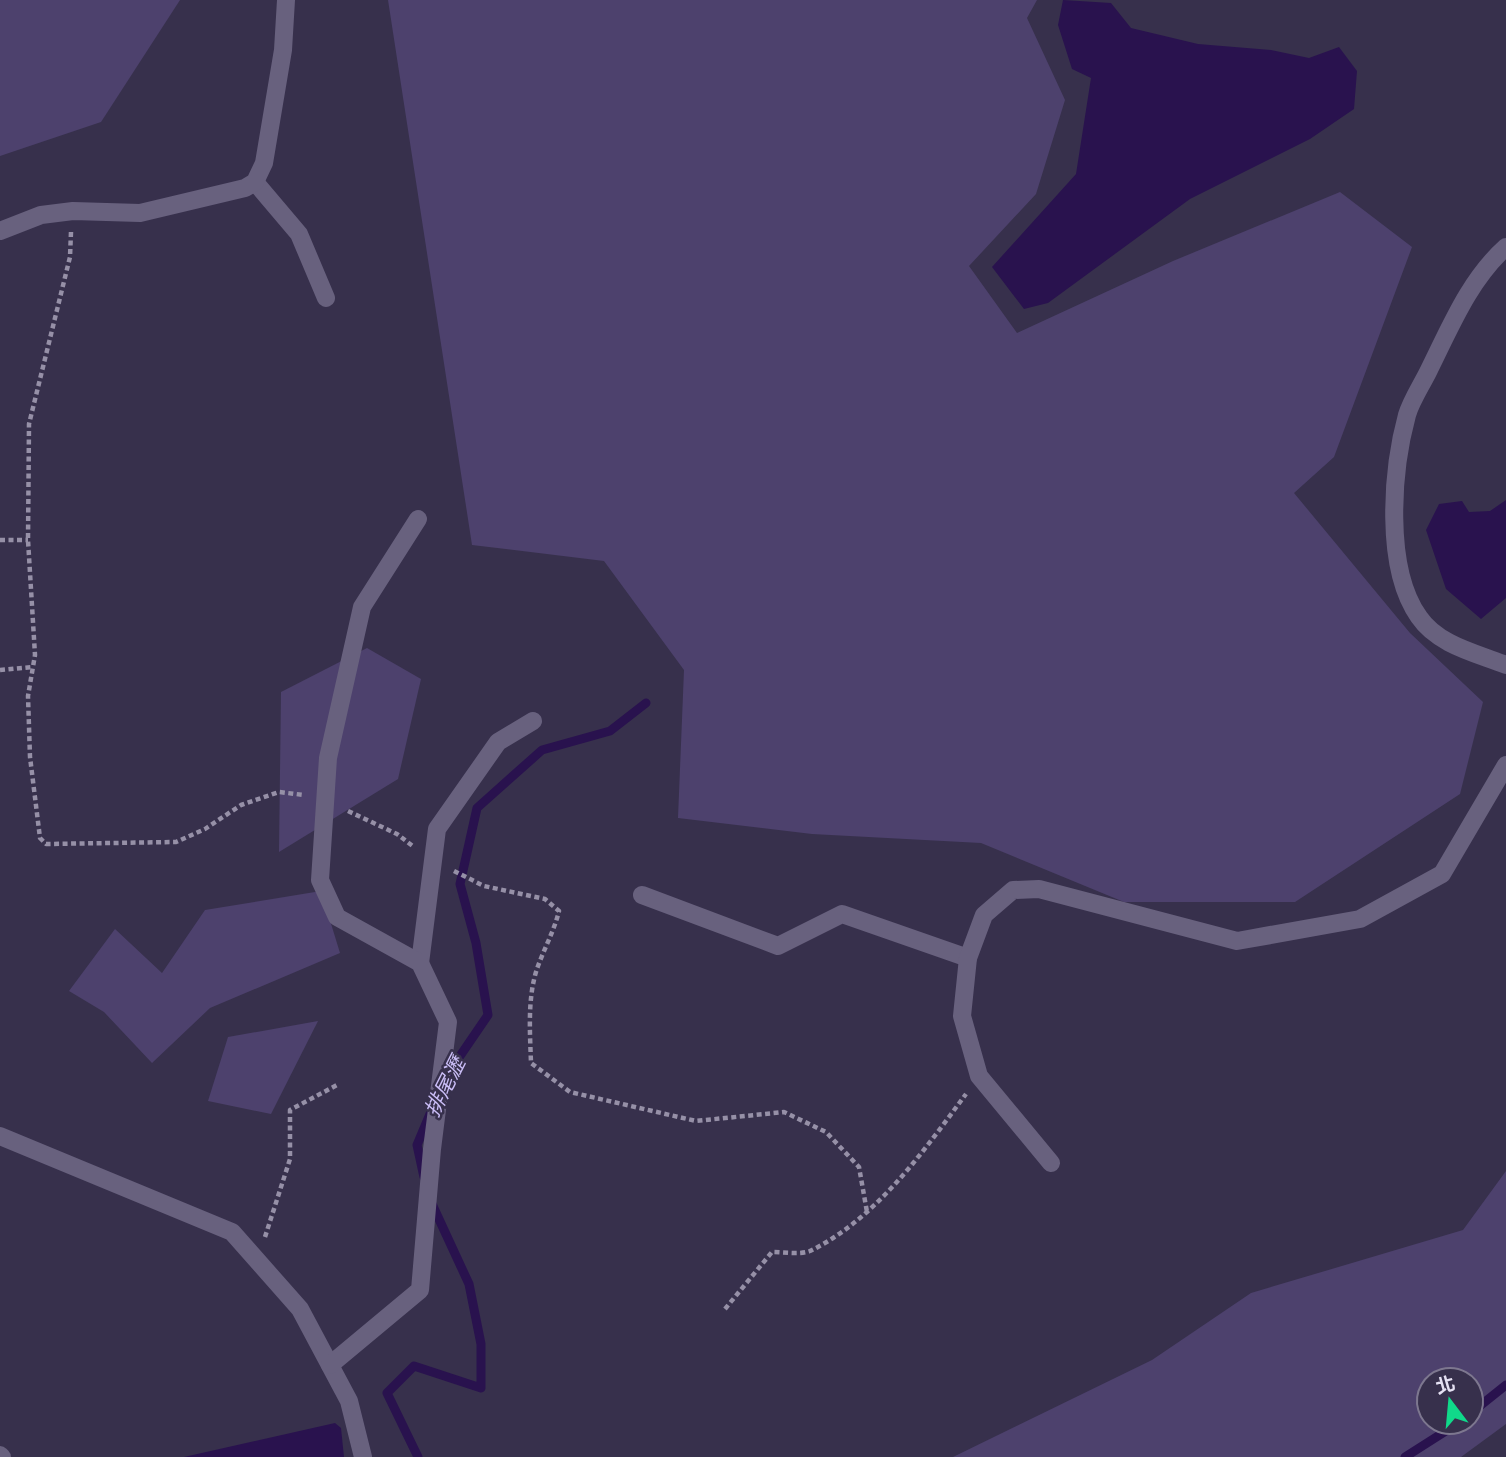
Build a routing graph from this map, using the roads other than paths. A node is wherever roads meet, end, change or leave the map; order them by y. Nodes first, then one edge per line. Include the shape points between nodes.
1 (286, 0) edge
2 (255, 182) junction
3 (0, 231) edge
4 (1506, 247) edge
5 (326, 298) dead end
6 (418, 519) dead end
7 (1506, 664) edge
8 (533, 721) dead end
9 (1506, 765) edge
10 (642, 895) dead end
11 (968, 958) junction
12 (420, 963) junction
13 (0, 1136) edge
14 (1051, 1163) dead end
15 (330, 1365) junction
16 (363, 1457) edge

1 - 2 street via 277,90 264,163
2 - 3 street via 161,210 41,215
2 - 5 street via 299,234
4 - 7 street via 1479,276 1408,414 1392,500 1400,574 1419,617 1446,642
6 - 12 street via 362,607 328,758 320,880 337,917
8 - 12 street via 498,742 437,829
9 - 11 street via 1442,874 1360,919 1237,941 1039,889 1013,890 984,915
10 - 11 street via 778,946 842,914
11 - 14 street via 962,1016 979,1076
12 - 15 street via 448,1022 421,1290
13 - 15 street via 232,1233 300,1309
15 - 16 street via 349,1401

